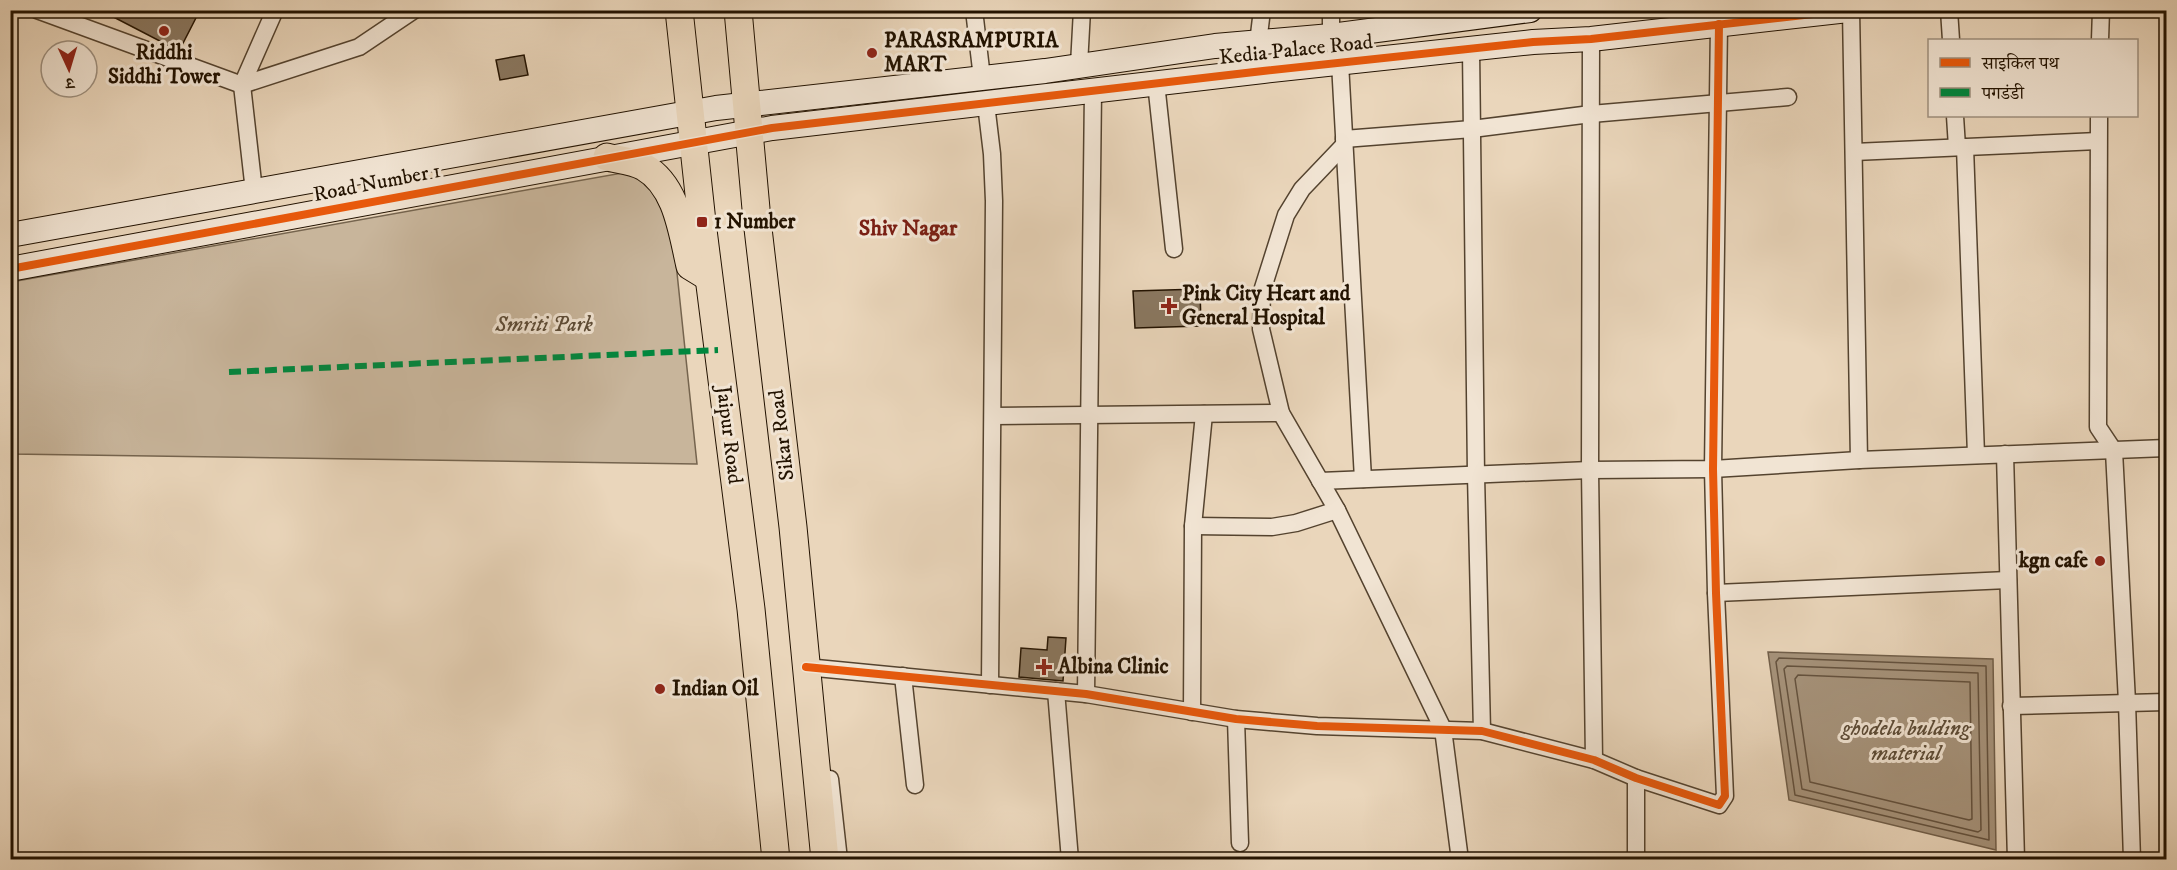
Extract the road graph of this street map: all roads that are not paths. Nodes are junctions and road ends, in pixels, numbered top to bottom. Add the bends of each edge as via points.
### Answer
1 (37, 10) edge
2 (275, 10) edge
3 (414, 10) edge
4 (679, 10) edge
5 (738, 10) edge
6 (974, 10) edge
7 (1082, 10) edge
8 (1262, 10) edge
9 (1330, 10) edge
10 (1530, 10) edge
11 (1850, 10) edge
12 (1949, 10) edge
13 (2101, 10) edge
14 (1492, 13) edge
15 (1719, 24) junction
16 (1331, 36) junction
17 (1591, 39) junction
18 (1951, 39) edge
19 (2100, 39) edge
20 (1258, 43) junction
21 (1471, 49) junction
22 (1340, 63) junction
23 (1079, 65) junction
24 (982, 78) junction
25 (1156, 83) junction
26 (242, 85) junction
27 (1093, 90) junction
28 (1788, 97) dead end
29 (1718, 102) junction
30 (746, 103) junction
31 (986, 104) junction
32 (691, 112) junction
33 (1591, 114) junction
34 (1955, 117) edge
35 (2098, 117) edge
36 (1472, 129) junction
37 (755, 132) junction
38 (2098, 141) junction
39 (693, 142) junction
40 (1344, 142) junction
41 (1961, 147) junction
42 (1854, 152) junction
43 (608, 157) junction
44 (254, 191) junction
45 (10, 235) edge
46 (1174, 249) dead end
47 (10, 269) edge
48 (709, 278) junction
49 (1281, 413) junction
50 (1204, 414) junction
51 (1088, 415) junction
52 (993, 416) junction
53 (2166, 448) edge
54 (2114, 451) junction
55 (2005, 454) junction
56 (1976, 455) junction
57 (1859, 460) junction
58 (1713, 469) junction
59 (1590, 470) junction
60 (1476, 475) junction
61 (1363, 479) junction
62 (1320, 481) junction
63 (1337, 510) junction
64 (1193, 526) junction
65 (2008, 580) junction
66 (1716, 593) junction
67 (812, 667) junction
68 (903, 676) junction
69 (990, 685) junction
70 (1056, 691) junction
71 (1086, 694) junction
72 (2127, 702) junction
73 (2166, 702) edge
74 (2011, 706) junction
75 (1192, 712) junction
76 (1236, 719) junction
77 (1443, 729) junction
78 (1482, 730) junction
79 (1594, 760) junction
80 (1636, 778) junction
81 (915, 785) dead end
82 (1240, 843) dead end
83 (776, 860) edge
84 (825, 860) edge
85 (839, 860) edge
86 (1070, 860) edge
87 (1460, 860) edge
88 (1636, 860) edge
89 (2016, 860) edge
90 (2132, 860) edge

1 - 26 street
2 - 26 street
3 - 26 street via 359,47
4 - 32 main road, Jaipur Road
5 - 30 main road, Sikar Road
6 - 24 street
7 - 23 street
8 - 20 street
9 - 16 street
10 - 14 street, Kedia Palace Road
11 - 15 street, Kedia Palace Road
11 - 42 street
12 - 18 street
13 - 19 street
14 - 16 street, Kedia Palace Road
15 - 17 street, Kedia Palace Road
15 - 29 street
16 - 20 street, Kedia Palace Road
16 - 22 street
17 - 21 street, Kedia Palace Road
17 - 33 street
20 - 23 street, Kedia Palace Road
21 - 22 street, Kedia Palace Road
21 - 36 street
22 - 25 street, Kedia Palace Road
22 - 40 street
23 - 24 street, Kedia Palace Road
24 - 30 street, Kedia Palace Road
25 - 27 street, Kedia Palace Road
25 - 46 street
26 - 44 street
27 - 31 street, Kedia Palace Road
27 - 51 street
28 - 29 street
29 - 33 street
29 - 58 street
30 - 32 street, Road Number 1
30 - 37 main road, Sikar Road
31 - 37 street, Kedia Palace Road
31 - 52 street via 994,201
32 - 39 main road, Jaipur Road
32 - 44 street, Road Number 1
33 - 36 street
33 - 59 street
34 - 41 street
35 - 38 street
36 - 40 street
36 - 60 street
37 - 39 street, Road Number 1
37 - 67 main road, Sikar Road via 757,220
38 - 41 street
38 - 54 street via 2098,427
39 - 43 street, Road Number 1
39 - 48 main road, Jaipur Road
40 - 49 street via 1302,189 1286,215 1262,291 1261,329
40 - 61 street
41 - 42 street
41 - 56 street
42 - 57 street
43 - 47 street, Road Number 1
43 - 48 main road via 643,166 660,180 671,198 690,266
44 - 45 street, Road Number 1
48 - 83 main road, Jaipur Road via 751,609
49 - 50 street
49 - 62 street
50 - 51 street
50 - 64 street
51 - 52 street
51 - 71 street
52 - 69 street
53 - 54 street
54 - 55 street
54 - 72 street
55 - 56 street
55 - 65 street
56 - 57 street
57 - 58 street
58 - 59 street
58 - 66 street
59 - 60 street
59 - 79 street
60 - 61 street
60 - 78 street
61 - 62 street
62 - 63 street
63 - 64 street via 1272,527
63 - 77 street
64 - 75 street
65 - 66 street
65 - 74 street
66 - 80 street via 1725,796 1719,805
67 - 68 street
67 - 84 main road, Sikar Road
67 - 85 street
68 - 69 street
68 - 81 street
69 - 70 street
70 - 71 street
70 - 86 street
71 - 75 street
72 - 73 street
72 - 74 street
72 - 90 street
74 - 89 street
75 - 76 street
76 - 77 street via 1317,726
76 - 82 street
77 - 78 street
77 - 87 street
78 - 79 street
79 - 80 street
80 - 88 street

